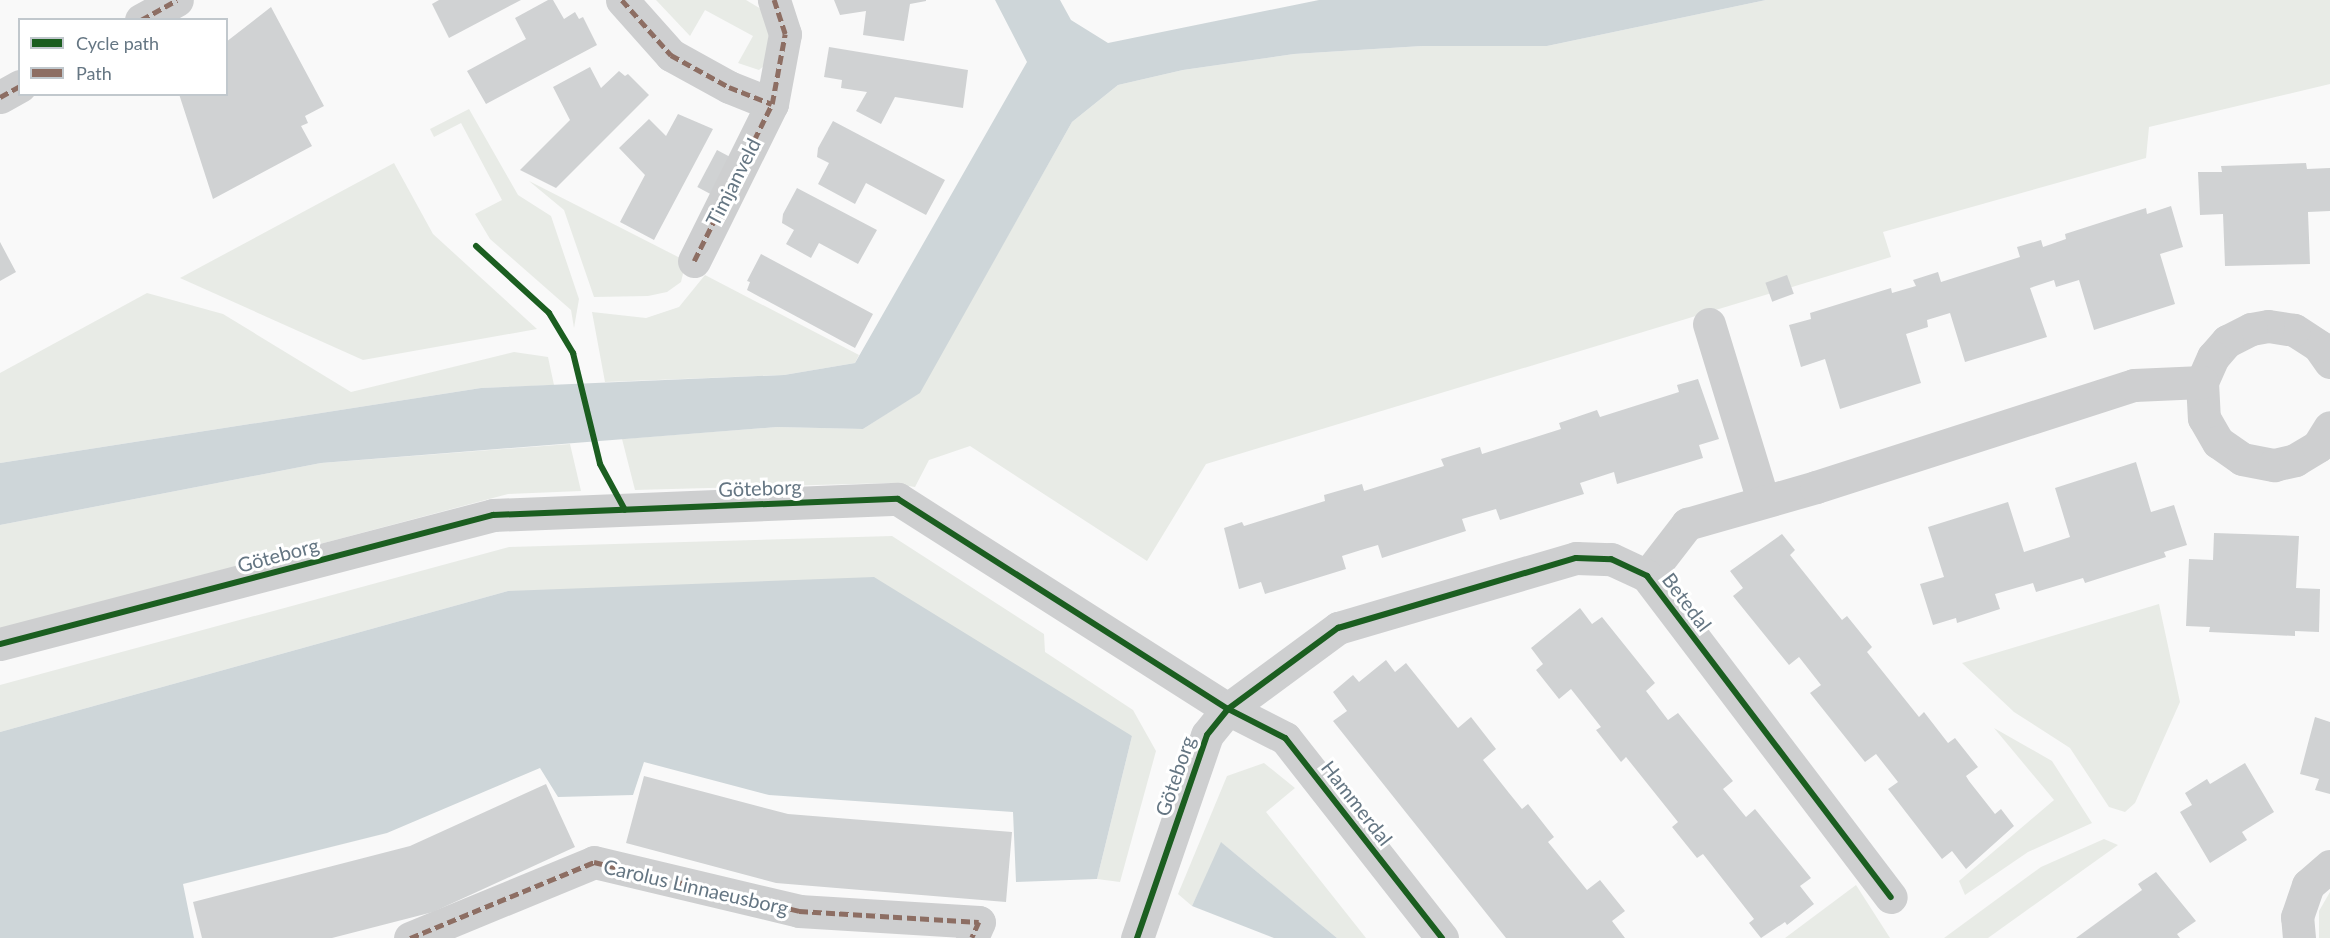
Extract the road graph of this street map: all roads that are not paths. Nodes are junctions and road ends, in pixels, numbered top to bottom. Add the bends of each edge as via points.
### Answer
1 (177, 0) edge
2 (622, 0) edge
3 (774, 0) edge
4 (145, 18) edge
5 (772, 104) junction
6 (694, 261) dead end
7 (1709, 324) dead end
8 (2330, 362) edge
9 (2202, 382) junction
10 (2330, 428) edge
11 (1763, 501) junction
12 (1647, 576) junction
13 (0, 644) edge
14 (1228, 709) junction
15 (2330, 866) edge
16 (1891, 897) dead end
17 (410, 938) edge
18 (972, 938) edge
19 (1137, 938) edge
20 (1442, 938) edge
21 (2299, 938) edge

1 - 4 street
2 - 5 street via 671,55 729,87
3 - 5 street, Timjanveld via 785,34
5 - 6 street, Timjanveld
7 - 11 street
8 - 9 street via 2319,346 2294,330 2251,329 2227,341 2213,357
9 - 10 street via 2205,418 2218,442 2242,459 2274,465 2295,460 2318,446
9 - 11 street, Betedal via 2134,385
11 - 12 street, Betedal via 1687,524
12 - 14 street, Betedal via 1611,559 1576,558 1338,628
12 - 16 street, Betedal
13 - 14 street, Göteborg via 493,515 898,499
14 - 19 street, Göteborg via 1207,735
14 - 20 street, Hammerdal via 1285,738
15 - 21 street via 2308,885 2297,917
17 - 18 street, Carolus Linnaeusborg via 594,862 800,912 979,922

